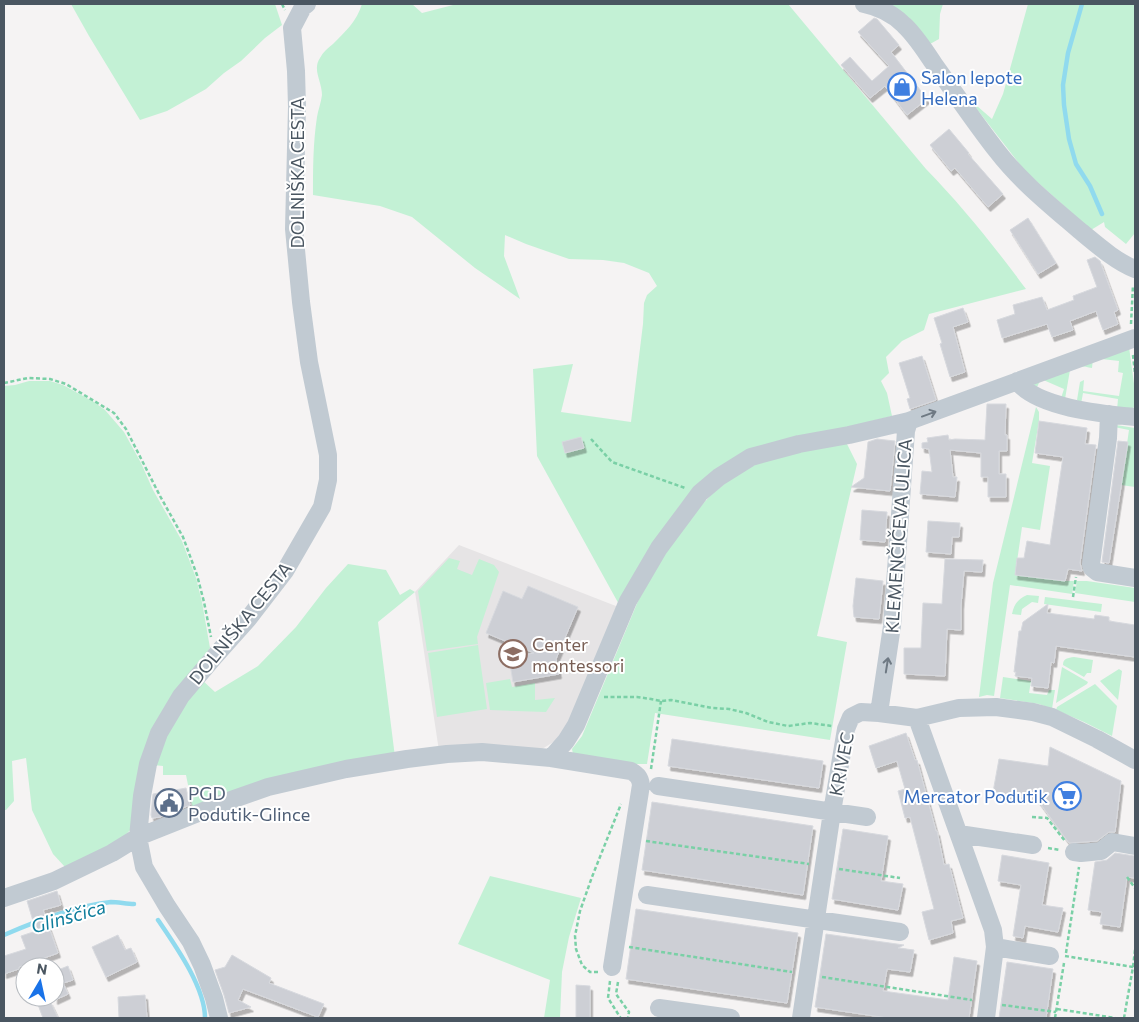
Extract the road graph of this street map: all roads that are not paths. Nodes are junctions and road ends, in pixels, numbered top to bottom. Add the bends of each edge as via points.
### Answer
1 (306, 4) edge
2 (864, 4) edge
3 (1134, 276) edge
4 (1133, 337) edge
5 (1017, 381) junction
6 (1109, 414) junction
7 (1135, 417) edge
8 (909, 420) junction
9 (1135, 578) edge
10 (879, 713) junction
11 (918, 718) junction
12 (551, 758) junction
13 (1135, 760) edge
14 (658, 786) dead end
15 (832, 812) junction
16 (867, 818) dead end
17 (960, 834) junction
18 (138, 837) junction
19 (1033, 845) road end
20 (1135, 846) edge
21 (1078, 852) road end
22 (112, 853) junction
23 (144, 867) junction
24 (647, 895) dead end
25 (4, 898) edge
26 (815, 920) junction
27 (900, 932) dead end
28 (995, 947) junction
29 (1057, 956) road end
30 (612, 967) road end
31 (659, 1008) dead end
32 (987, 1010) edge
33 (219, 1018) edge
34 (730, 1018) edge
35 (801, 1018) edge

1 - 18 street, DOLNIŠKA CESTA via 292,28 297,107 294,229 309,362 328,455 328,480 322,507 285,571 181,696 159,734 148,764
2 - 3 street via 877,7 904,25 997,152 1040,196
4 - 5 street, KLEMENČIČEVA ULICA
5 - 6 street via 1025,390 1049,401
8 -> 5 street, KLEMENČIČEVA ULICA
6 - 7 street
6 - 9 street via 1091,564 1097,572
10 -> 8 street, KLEMENČIČEVA ULICA via 892,626
8 - 12 street via 751,458 700,493 658,548 628,601 576,725
10 - 11 street, KRIVEC
10 - 15 street, KRIVEC via 861,712 851,717 846,729
11 - 13 street, KRIVEC via 959,708 996,707 1032,712 1052,717
11 - 17 street
12 - 18 street via 482,752 406,758 346,768 259,790
12 - 30 street via 631,771 640,779
14 - 15 street
15 - 16 street
15 - 26 street, KRIVEC
17 - 19 street
17 - 28 street via 993,930
18 - 22 street
18 - 23 street, DOLNIŠKA CESTA
20 - 21 street via 1112,842 1101,851
22 - 23 street
22 - 25 street via 54,881
23 - 33 street, DOLNIŠKA CESTA via 191,942
24 - 26 street
26 - 27 street
26 - 35 street, KRIVEC
28 - 29 street
28 - 32 street
31 - 34 street

